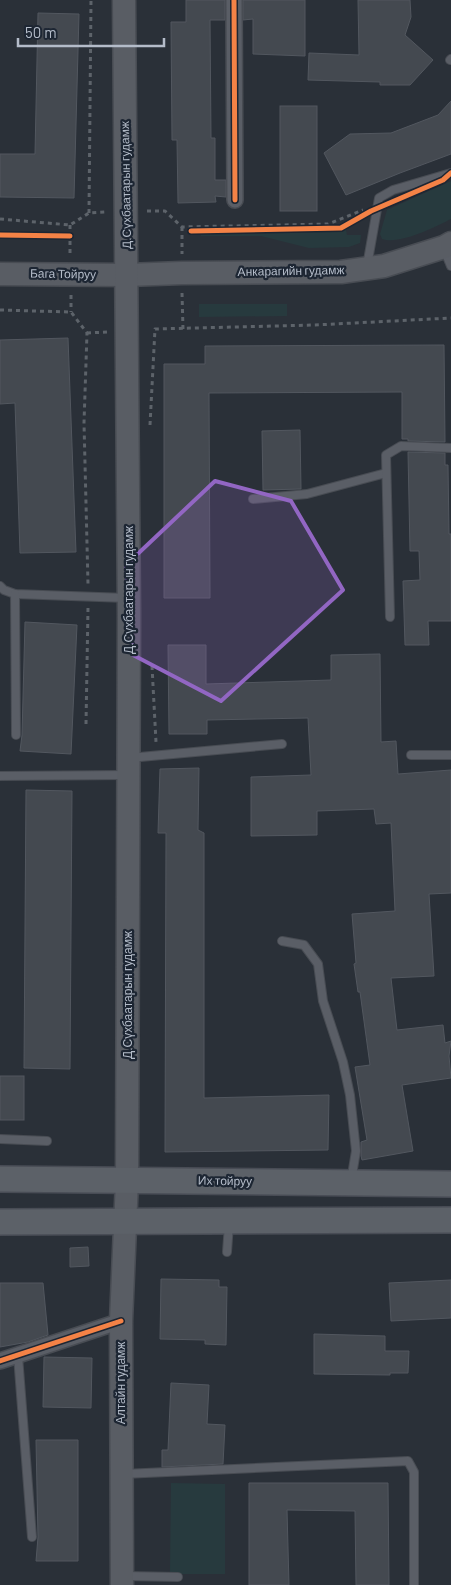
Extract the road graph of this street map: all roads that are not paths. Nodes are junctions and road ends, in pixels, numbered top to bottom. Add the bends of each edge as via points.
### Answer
1 (124, 0) edge
2 (234, 0) edge
3 (451, 173) edge
4 (235, 200) dead end
5 (449, 252) edge
6 (366, 268) junction
7 (0, 274) edge
8 (127, 276) junction
9 (451, 448) edge
10 (386, 473) junction
11 (253, 499) dead end
12 (0, 586) edge
13 (15, 594) junction
14 (130, 598) junction
15 (390, 617) dead end
16 (16, 735) dead end
17 (282, 744) dead end
18 (411, 755) dead end
19 (451, 755) edge
20 (129, 766) junction
21 (0, 776) edge
22 (282, 941) dead end
23 (0, 1139) edge
24 (47, 1141) dead end
25 (0, 1179) edge
26 (127, 1180) junction
27 (351, 1183) junction
28 (451, 1184) edge
29 (451, 1220) edge
30 (0, 1222) edge
31 (229, 1222) junction
32 (124, 1223) junction
33 (227, 1252) dead end
34 (121, 1321) junction
35 (18, 1356) junction
36 (0, 1362) edge
37 (121, 1474) junction
38 (32, 1536) dead end
39 (178, 1577) dead end
40 (122, 1580) edge
41 (414, 1585) edge

1 - 8 main road, Д.Сүхбаатарын гудамж
2 - 4 street
3 - 6 lane via 393,190 379,198
5 - 6 main road, Анкарагийн гудамж
6 - 8 main road, Анкарагийн гудамж via 342,272
7 - 8 main road, Бага Тойруу
8 - 14 main road, Д.Сүхбаатарын гудамж
9 - 10 lane via 401,446 386,455
10 - 11 lane via 307,494
10 - 15 lane
12 - 13 lane
13 - 14 lane
13 - 16 lane
14 - 20 main road, Д.Сүхбаатарын гудамж
17 - 20 lane
18 - 19 lane
20 - 21 lane
20 - 26 main road, Д.Сүхбаатарын гудамж
22 - 27 lane via 304,945 318,964 323,1001 350,1095 356,1151
23 - 24 lane
25 - 26 main road, Их тойруу
26 - 27 main road, Их тойруу
26 - 32 main road, Алтайн гудамж
27 - 28 main road, Их тойруу
29 - 31 main road
30 - 32 main road
31 - 32 main road
31 - 33 lane
32 - 34 main road, Алтайн гудамж
34 - 35 street
34 - 37 main road, Алтайн гудамж
35 - 36 street
35 - 38 lane
37 - 40 main road, Алтайн гудамж
37 - 41 lane via 408,1461 414,1472
39 - 40 lane

